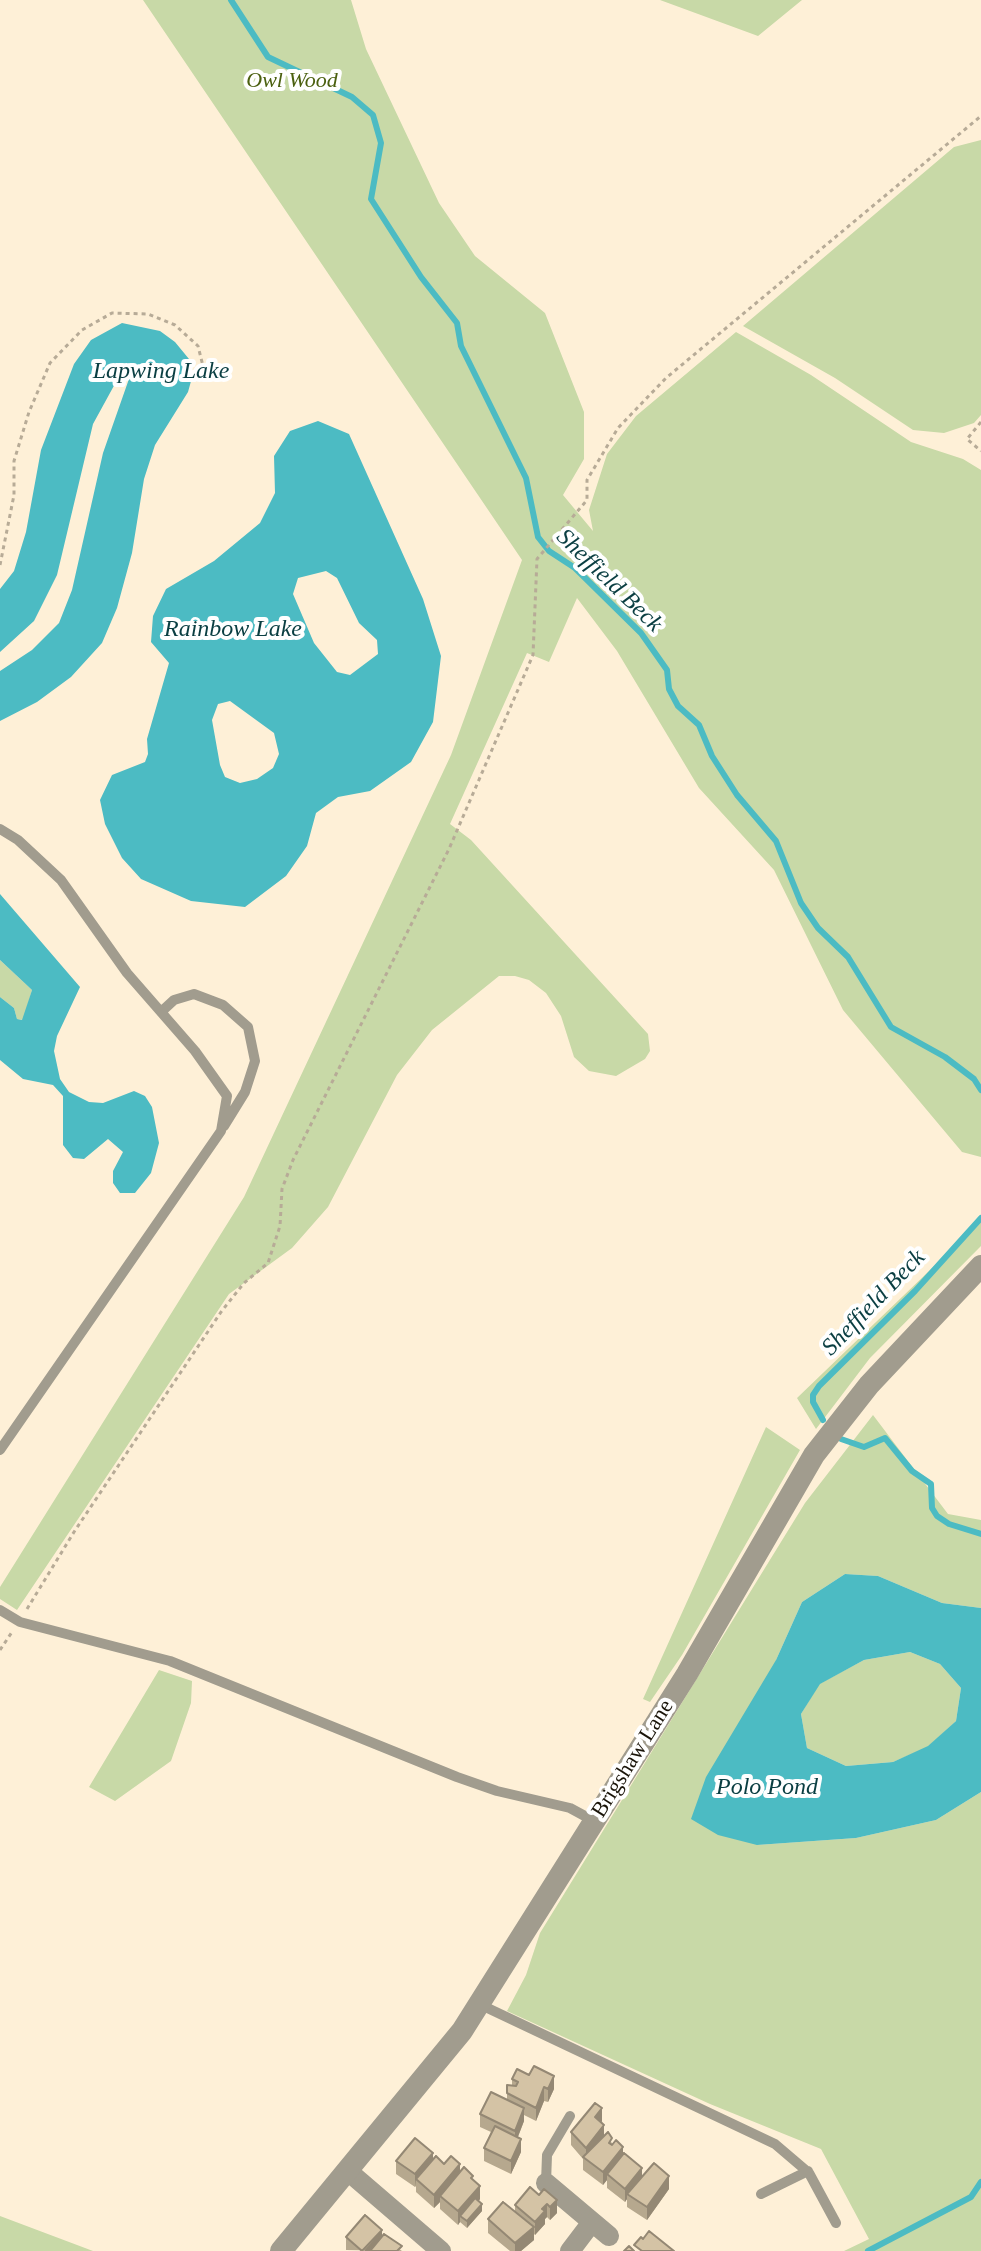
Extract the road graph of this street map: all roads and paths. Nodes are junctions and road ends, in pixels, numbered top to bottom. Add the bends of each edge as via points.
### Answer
1 (981, 116) edge
2 (206, 378) dead end
3 (981, 422) edge
4 (981, 451) edge
5 (0, 565) edge
6 (0, 829) edge
7 (161, 1012) junction
8 (221, 1131) junction
9 (981, 1266) edge
10 (0, 1450) edge
11 (0, 1610) edge
12 (20, 1622) junction
13 (0, 1650) edge
14 (594, 1821) junction
15 (479, 2004) junction
16 (570, 2116) dead end
17 (808, 2171) junction
18 (349, 2172) junction
19 (546, 2183) joint
20 (761, 2194) dead end
21 (592, 2222) junction
22 (836, 2223) dead end
23 (609, 2236) dead end
24 (281, 2251) edge
25 (441, 2251) edge
26 (570, 2251) edge

1 - 12 path via 666,378 618,428 587,480 587,500 541,550 535,567 533,655 449,849 293,1160 268,1263 244,1283 213,1324
2 - 5 path via 198,346 175,325 148,314 112,313 82,330 50,363 29,412 14,461 14,495
3 - 4 path via 967,439
6 - 7 lane via 61,880
7 - 8 lane via 227,1096
7 - 8 lane via 174,1000 194,994 223,1005 248,1027 255,1061 245,1092
8 - 10 lane
9 - 14 street, Brigshaw Lane via 869,1385 814,1455
11 - 12 lane
12 - 13 path
12 - 14 lane via 170,1661 457,1777 570,1808
14 - 15 street, Brigshaw Lane
15 - 17 lane via 775,2144
15 - 18 street, Brigshaw Lane
16 - 19 lane via 547,2155
17 - 20 lane
17 - 22 lane
18 - 24 street, Brigshaw Lane
18 - 25 street
19 - 21 street
21 - 23 street
21 - 26 street

